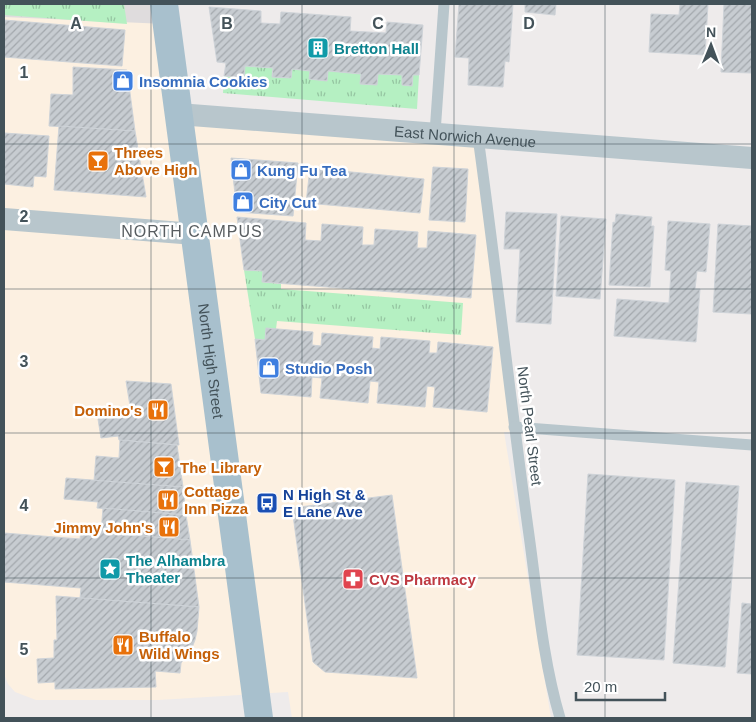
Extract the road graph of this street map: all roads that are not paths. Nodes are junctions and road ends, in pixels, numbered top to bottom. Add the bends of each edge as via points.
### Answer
1 (164, 4) edge
2 (444, 4) edge
3 (178, 114) junction
4 (435, 133) junction
5 (478, 137) junction
6 (752, 158) edge
7 (4, 220) edge
8 (195, 234) junction
9 (514, 427) junction
10 (752, 445) edge
11 (259, 718) edge
12 (560, 718) edge

1 - 3 main road, North High Street
2 - 4 lane
3 - 4 street, East Norwich Avenue
3 - 8 main road, North High Street
4 - 5 street, East Norwich Avenue
5 - 6 street, East Norwich Avenue
5 - 9 lane, North Pearl Street
7 - 8 street
8 - 11 main road, North High Street
9 - 10 lane
9 - 12 lane, North Pearl Street via 544,644 552,693

